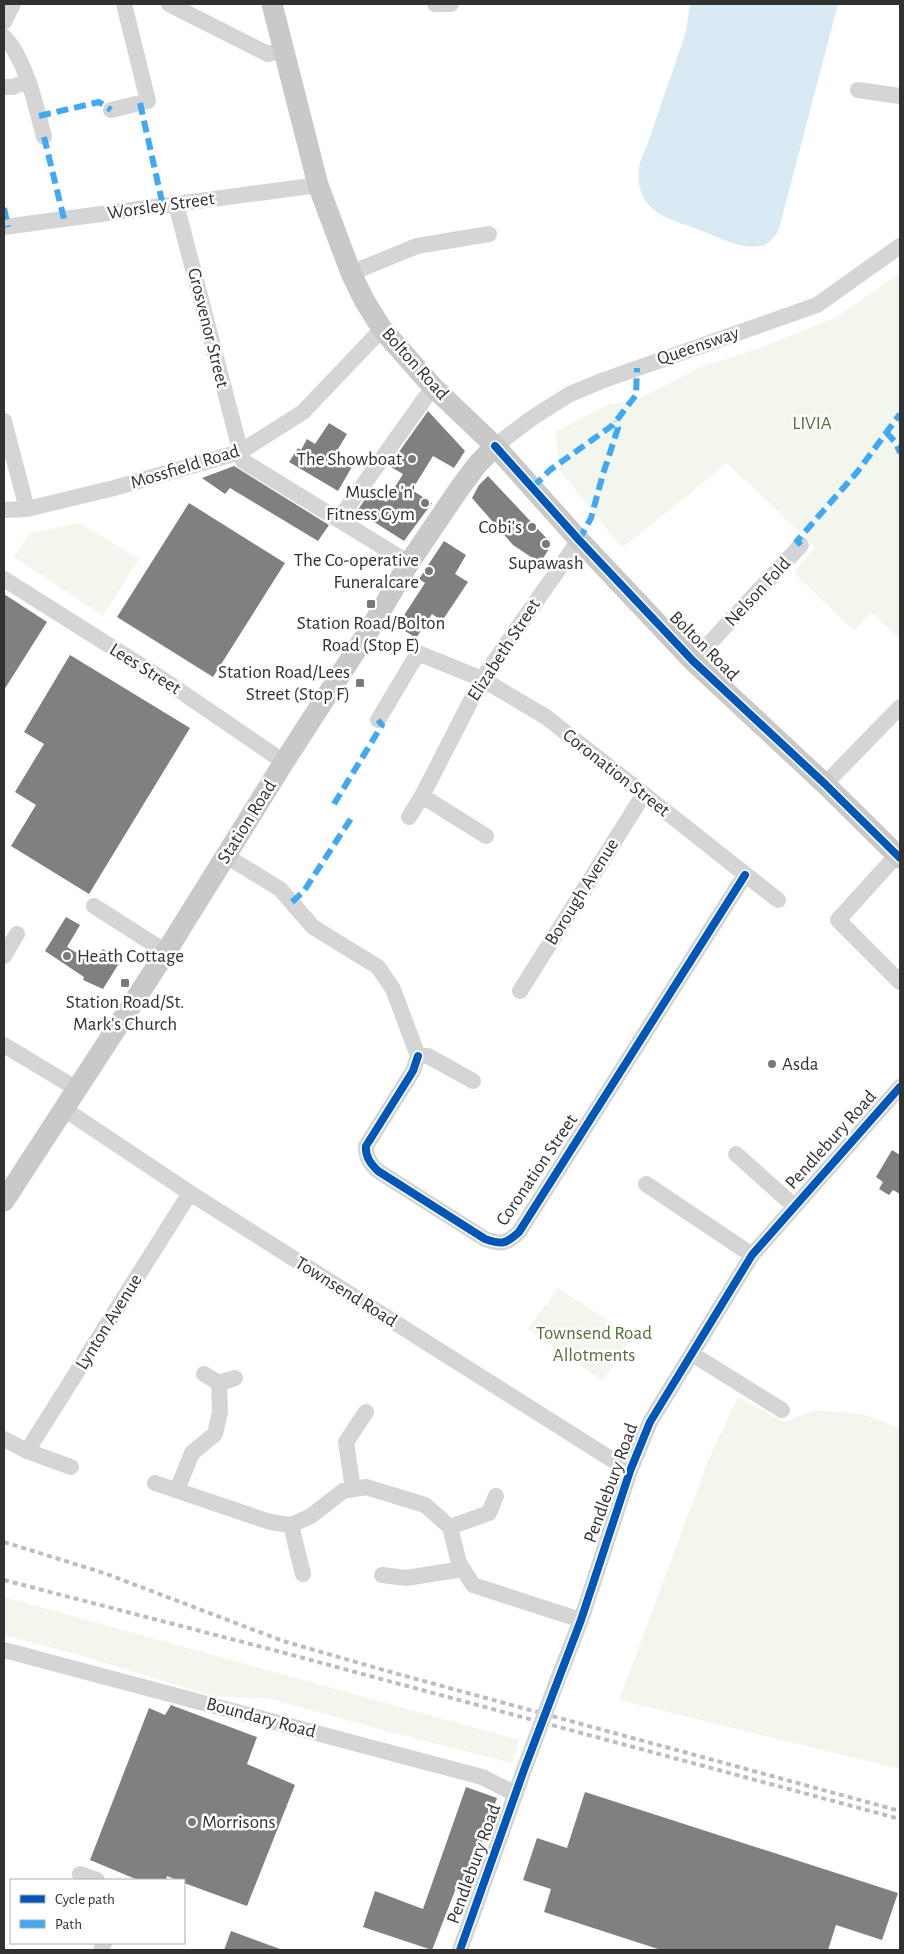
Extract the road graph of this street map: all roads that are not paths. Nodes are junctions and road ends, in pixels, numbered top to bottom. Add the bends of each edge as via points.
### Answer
1 (13, 4) edge
2 (124, 4) edge
3 (169, 4) edge
4 (272, 4) edge
5 (435, 4) edge
6 (452, 4) edge
7 (4, 22) edge
8 (4, 37) edge
9 (284, 50) junction
10 (27, 81) junction
11 (4, 87) edge
12 (858, 90) dead end
13 (900, 96) edge
14 (111, 110) dead end
15 (44, 137) dead end
16 (318, 185) junction
17 (176, 204) junction
18 (4, 227) edge
19 (489, 234) dead end
20 (900, 246) edge
21 (351, 274) junction
22 (382, 330) junction
23 (433, 387) junction
24 (4, 421) edge
25 (6, 442) edge
26 (495, 446) junction
27 (240, 452) junction
28 (27, 509) junction
29 (4, 510) edge
30 (339, 519) junction
31 (579, 540) junction
32 (801, 545) dead end
33 (409, 563) junction
34 (4, 579) edge
35 (693, 661) junction
36 (482, 679) junction
37 (900, 706) edge
38 (378, 720) dead end
39 (284, 762) junction
40 (825, 784) junction
41 (644, 794) junction
42 (422, 796) junction
43 (409, 817) dead end
44 (486, 836) dead end
45 (226, 856) junction
46 (899, 857) edge
47 (745, 875) junction
48 (778, 900) dead end
49 (94, 906) dead end
50 (18, 934) dead end
51 (166, 952) junction
52 (4, 956) edge
53 (900, 982) edge
54 (520, 991) dead end
55 (4, 1045) edge
56 (418, 1056) junction
57 (473, 1082) dead end
58 (900, 1087) edge
59 (76, 1088) junction
60 (64, 1109) junction
61 (736, 1154) dead end
62 (646, 1184) dead end
63 (190, 1193) junction
64 (4, 1201) edge
65 (794, 1206) junction
66 (752, 1255) junction
67 (692, 1354) junction
68 (204, 1374) dead end
69 (235, 1378) dead end
70 (219, 1383) junction
71 (782, 1410) dead end
72 (366, 1412) dead end
73 (4, 1439) edge
74 (27, 1450) junction
75 (70, 1467) dead end
76 (630, 1471) junction
77 (155, 1483) dead end
78 (353, 1489) junction
79 (177, 1490) junction
80 (496, 1496) dead end
81 (291, 1525) junction
82 (450, 1527) junction
83 (463, 1569) junction
84 (303, 1574) dead end
85 (382, 1575) dead end
86 (580, 1620) junction
87 (4, 1650) edge
88 (516, 1794) junction
89 (80, 1874) dead end
90 (94, 1879) edge
91 (460, 1950) edge

1 - 7 street
2 - 14 street via 148,101
3 - 9 street via 268,54
4 - 9 main road, Bolton Road
5 - 6 street
8 - 10 street via 19,60
9 - 16 main road, Bolton Road
10 - 11 street
10 - 15 street
12 - 13 street
16 - 17 street, Worsley Street
16 - 21 main road, Bolton Road
17 - 18 street, Worsley Street
17 - 27 street, Grosvenor Street
19 - 21 street via 417,246
20 - 26 street, Queensway via 817,305 570,394
21 - 22 main road, Bolton Road
22 - 23 main road, Bolton Road
22 - 27 street, Mossfield Road via 303,412
23 - 26 main road, Bolton Road
23 - 30 street
24 - 25 street
25 - 28 street
26 - 31 main road, Bolton Road
26 - 33 main road, Station Road via 476,466
27 - 28 street, Mossfield Road via 138,482
27 - 30 street via 243,461
28 - 29 street, Mossfield Road
30 - 33 street
31 - 35 main road, Bolton Road
31 - 36 street, Elizabeth Street
32 - 35 street, Nelson Fold
33 - 39 main road, Station Road
34 - 39 street, Lees Street via 164,680
35 - 40 main road, Bolton Road
36 - 38 street, Coronation Street via 418,653
36 - 41 street, Coronation Street via 546,718
36 - 42 street, Elizabeth Street
37 - 40 street
39 - 45 main road, Station Road
40 - 46 main road, Bolton Road
41 - 47 street, Coronation Street
41 - 54 street, Borough Avenue
42 - 43 street, Elizabeth Street
42 - 44 street
45 - 51 main road, Station Road
45 - 56 street via 280,890 314,927 378,967 393,989
46 - 53 street via 838,920
47 - 48 street, Coronation Street
47 - 56 street, Coronation Street via 519,1232 509,1241 495,1243 485,1239 371,1164 366,1146 413,1071
49 - 51 street
50 - 52 street
51 - 59 main road, Station Road
55 - 59 street
56 - 57 street via 428,1056
58 - 65 street, Pendlebury Road
59 - 60 main road, Station Road
60 - 63 street, Townsend Road
60 - 64 main road, Station Road
61 - 65 street
62 - 66 street
63 - 74 street, Lynton Avenue
63 - 76 street, Townsend Road
65 - 66 street, Pendlebury Road
66 - 67 street, Pendlebury Road
67 - 71 street
67 - 76 street, Pendlebury Road via 650,1422
68 - 70 street
69 - 70 street
70 - 79 street via 220,1412 215,1434 192,1453
72 - 78 street via 346,1442
73 - 74 street
74 - 75 street
76 - 86 street, Pendlebury Road
77 - 79 street
78 - 81 street via 343,1491 311,1516
78 - 82 street via 366,1487 425,1504
79 - 81 street via 270,1522
80 - 82 street via 489,1513
81 - 84 street
82 - 83 street
83 - 85 street via 406,1578
83 - 86 street via 473,1585
86 - 88 street, Pendlebury Road, bridge
87 - 88 street, Boundary Road via 482,1778
88 - 91 street, Pendlebury Road
89 - 90 street

